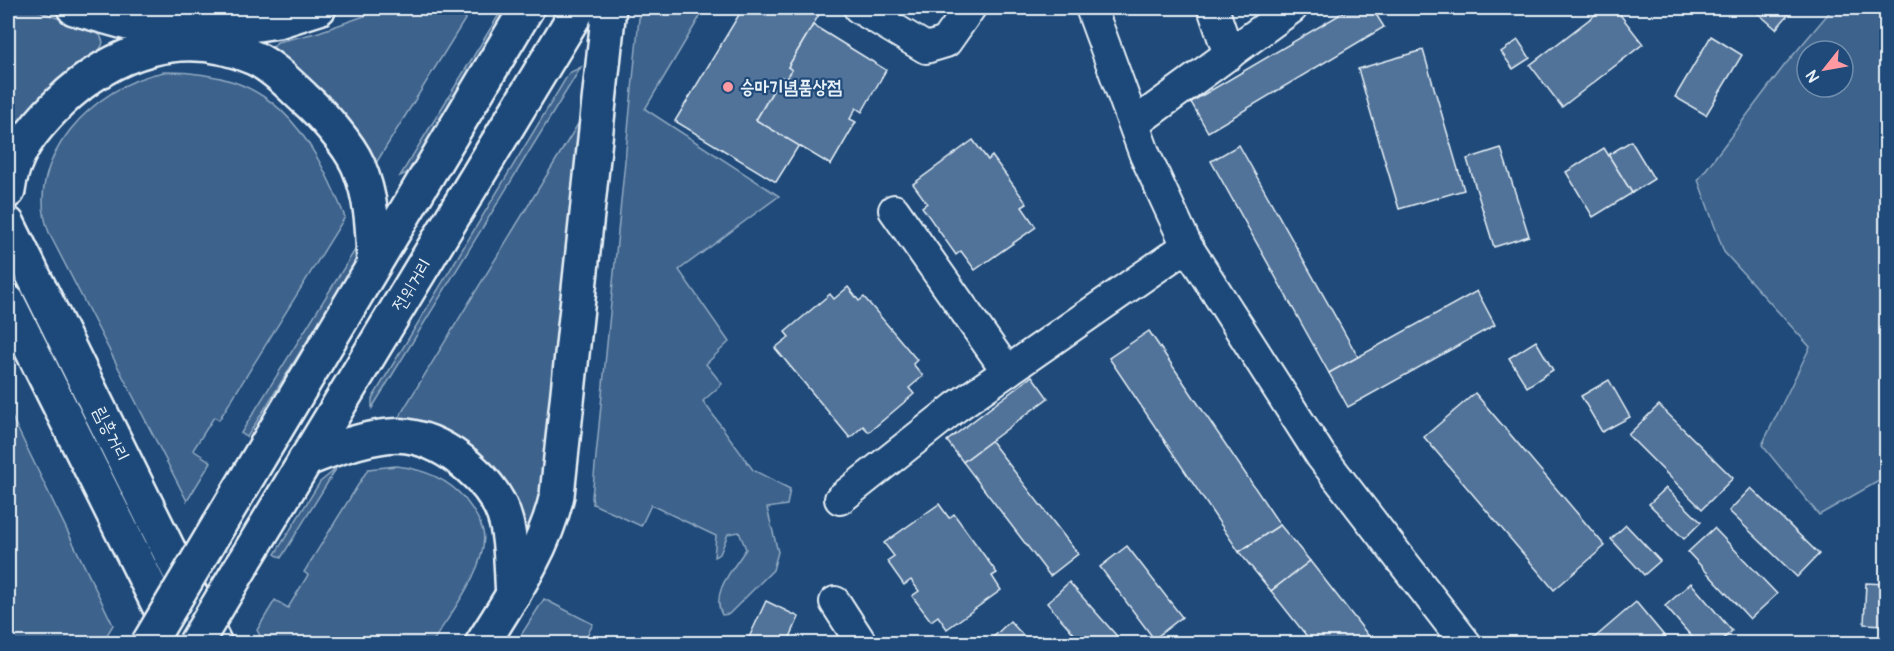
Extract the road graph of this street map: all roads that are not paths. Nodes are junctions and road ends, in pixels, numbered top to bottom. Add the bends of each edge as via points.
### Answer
1 (74, 8) edge
2 (320, 8) edge
3 (527, 8) edge
4 (579, 8) edge
5 (609, 8) edge
6 (859, 8) edge
7 (970, 8) edge
8 (1091, 8) edge
9 (1213, 8) edge
10 (1262, 8) edge
11 (1292, 8) edge
12 (1233, 51) junction
13 (1135, 123) junction
14 (8, 191) edge
15 (894, 210) dead end
16 (8, 225) edge
17 (1187, 246) junction
18 (374, 264) junction
19 (8, 302) edge
20 (1008, 371) junction
21 (305, 460) junction
22 (840, 499) dead end
23 (513, 595) junction
24 (835, 602) dead end
25 (148, 644) edge
26 (178, 644) edge
27 (195, 644) edge
28 (215, 644) edge
29 (482, 644) edge
30 (862, 644) edge
31 (1466, 644) edge

1 - 2 main road via 128,23 230,28 278,21
3 - 18 main road
4 - 21 main road, 전위거리
5 - 23 main road via 557,495 549,522
6 - 7 street via 926,48 946,42
8 - 13 street
9 - 12 street
10 - 12 street
11 - 12 street
12 - 13 street
13 - 17 street via 1145,155
14 - 18 main road via 10,171 22,146 77,85 123,56 181,42 214,44 256,58 285,80 319,112 357,164 372,209
15 - 20 street
16 - 28 main road, 림흥거리
17 - 20 street
17 - 31 street via 1321,456
18 - 25 main road, bridge
19 - 26 main road, 림흥거리
20 - 22 street via 956,406
21 - 23 main road via 367,440 406,436 463,459 489,488 506,521
21 - 27 main road, 전위거리, bridge
23 - 29 main road
24 - 30 street

